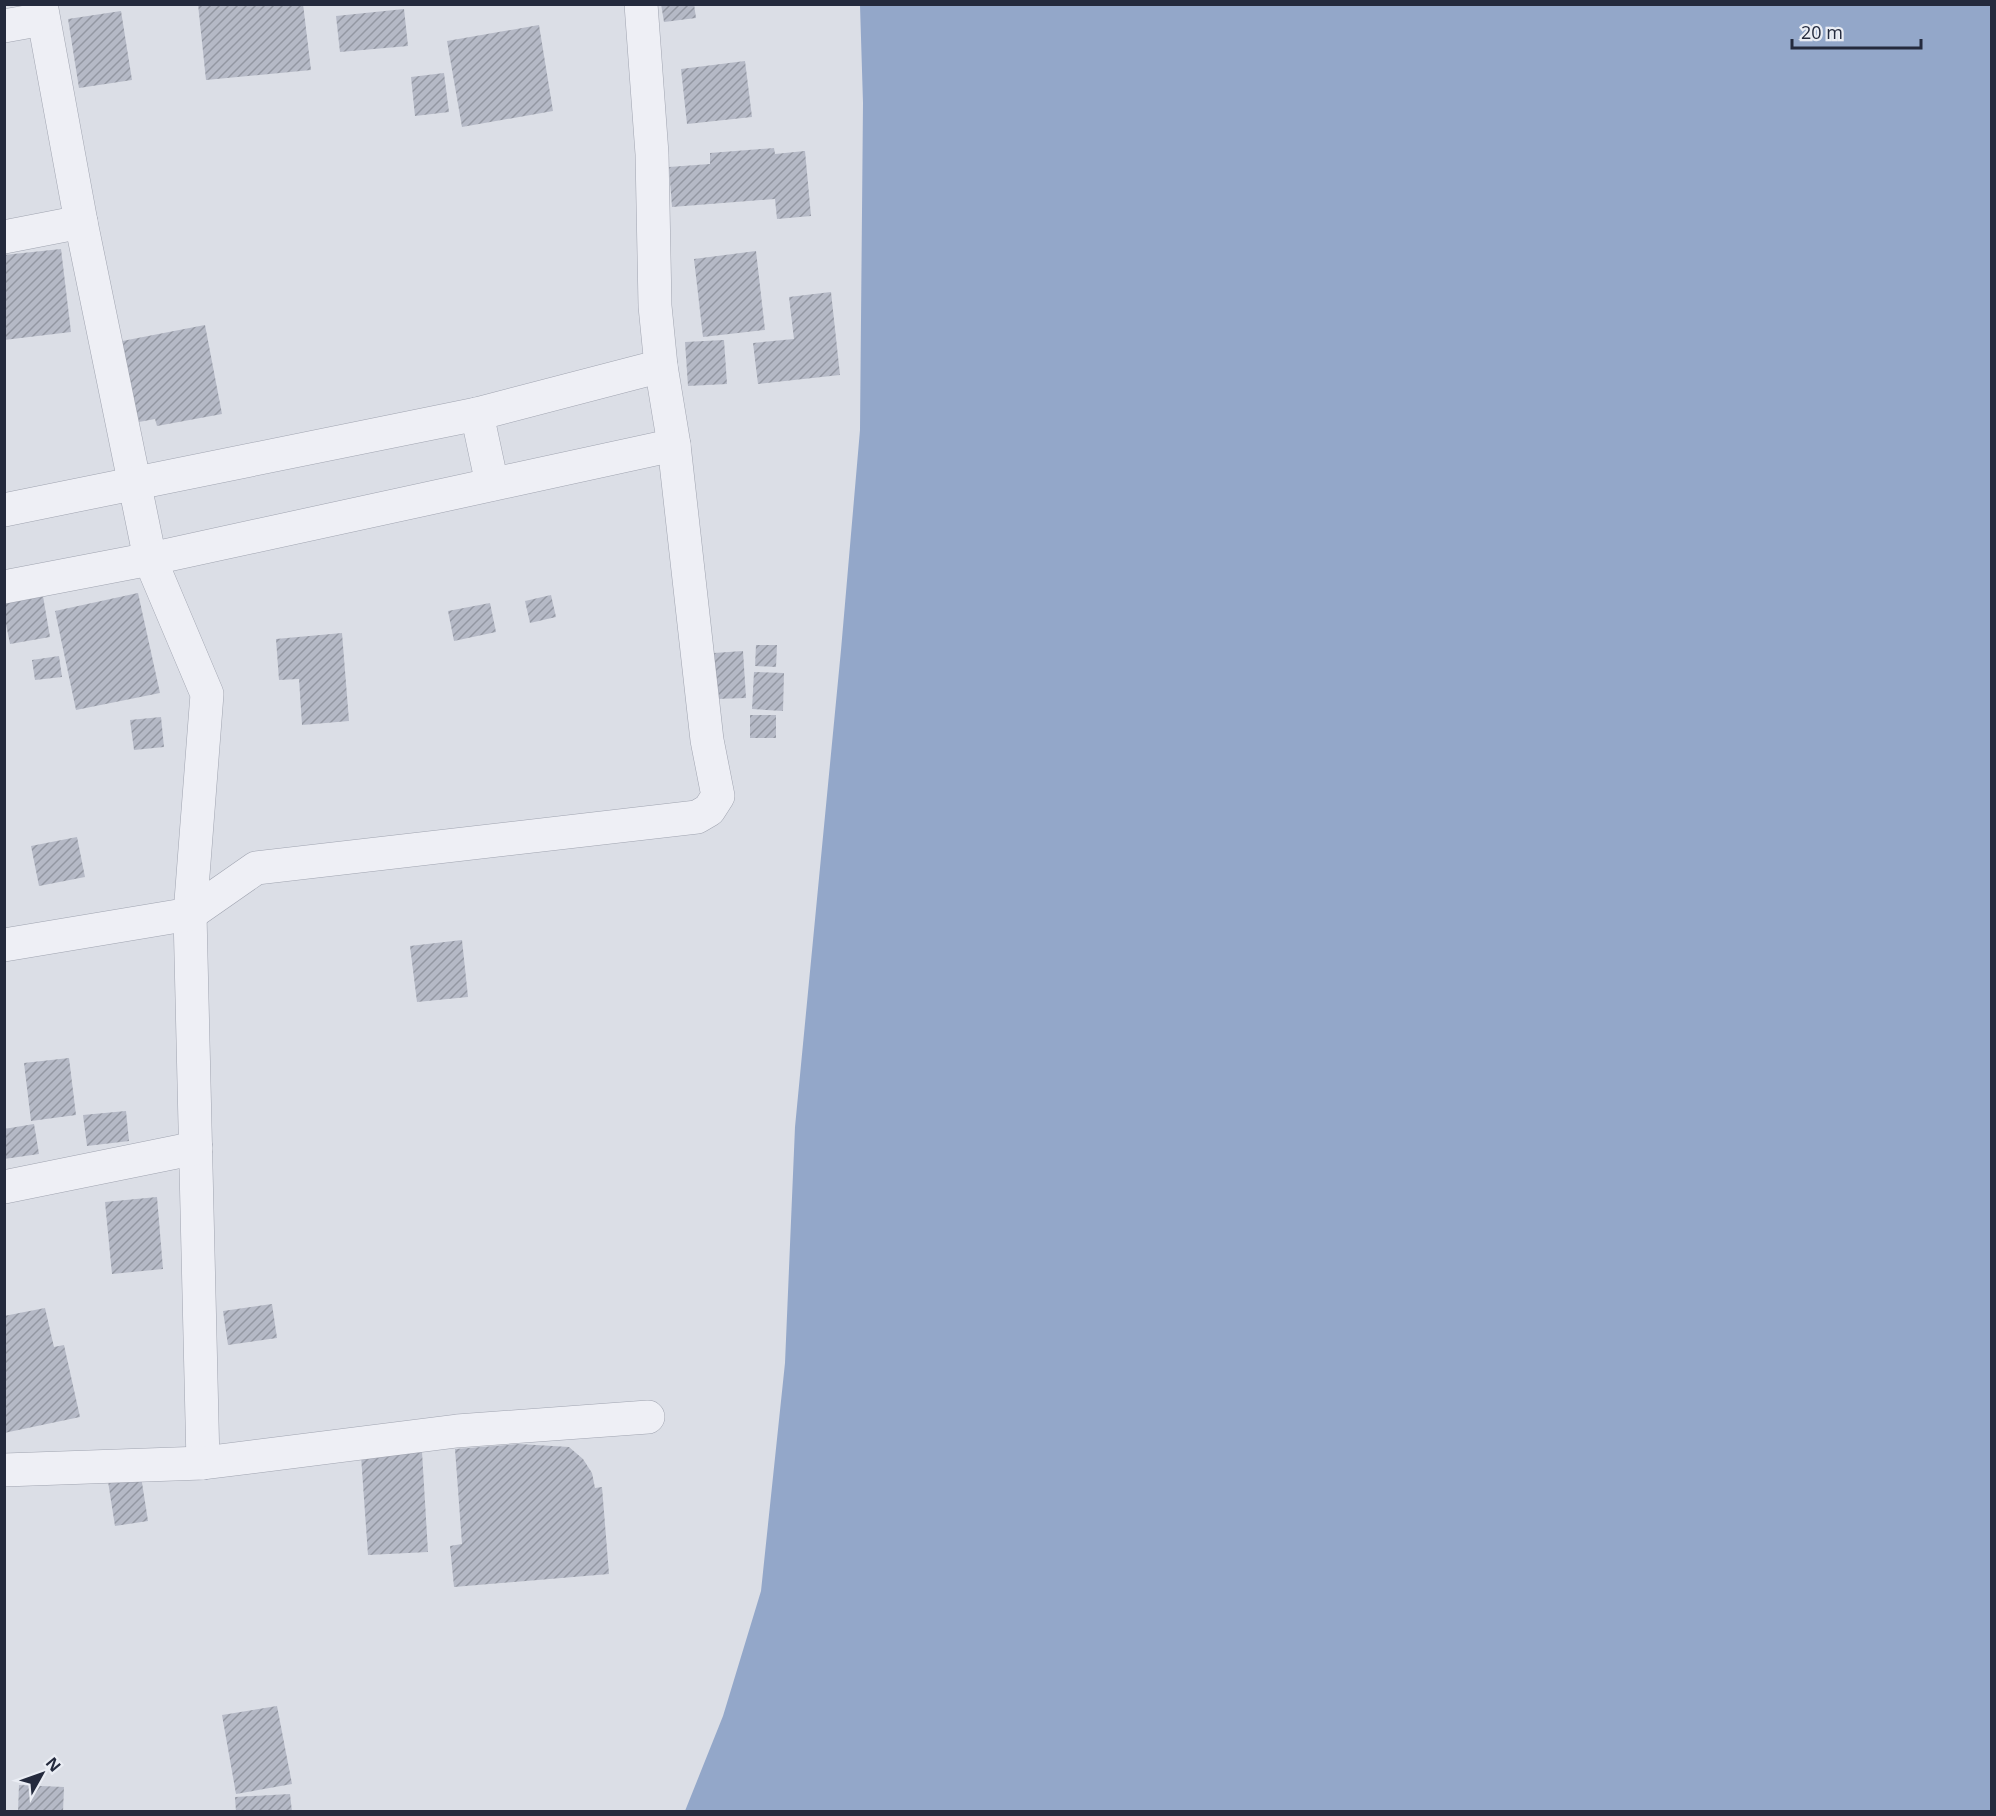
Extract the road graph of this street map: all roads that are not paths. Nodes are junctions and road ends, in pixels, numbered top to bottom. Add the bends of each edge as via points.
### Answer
1 (641, 4) edge
2 (42, 12) edge
3 (4, 26) edge
4 (81, 222) junction
5 (4, 237) edge
6 (661, 366) junction
7 (477, 414) junction
8 (674, 446) junction
9 (134, 483) junction
10 (492, 484) junction
11 (4, 510) edge
12 (150, 559) junction
13 (4, 587) edge
14 (190, 914) junction
15 (4, 945) edge
16 (196, 1148) junction
17 (4, 1187) edge
18 (648, 1417) dead end
19 (203, 1463) junction
20 (4, 1470) edge

1 - 6 street
2 - 3 street
2 - 4 street
4 - 5 street
4 - 9 street
6 - 7 street
6 - 8 street
7 - 9 street
7 - 10 street
8 - 10 street
8 - 14 street via 707,740 718,796 709,810 697,817 256,868
9 - 11 street
9 - 12 street
10 - 12 street
12 - 13 street
12 - 14 street via 207,694
14 - 15 street
14 - 16 street
16 - 17 street
16 - 19 street
18 - 19 street via 457,1431
19 - 20 street

